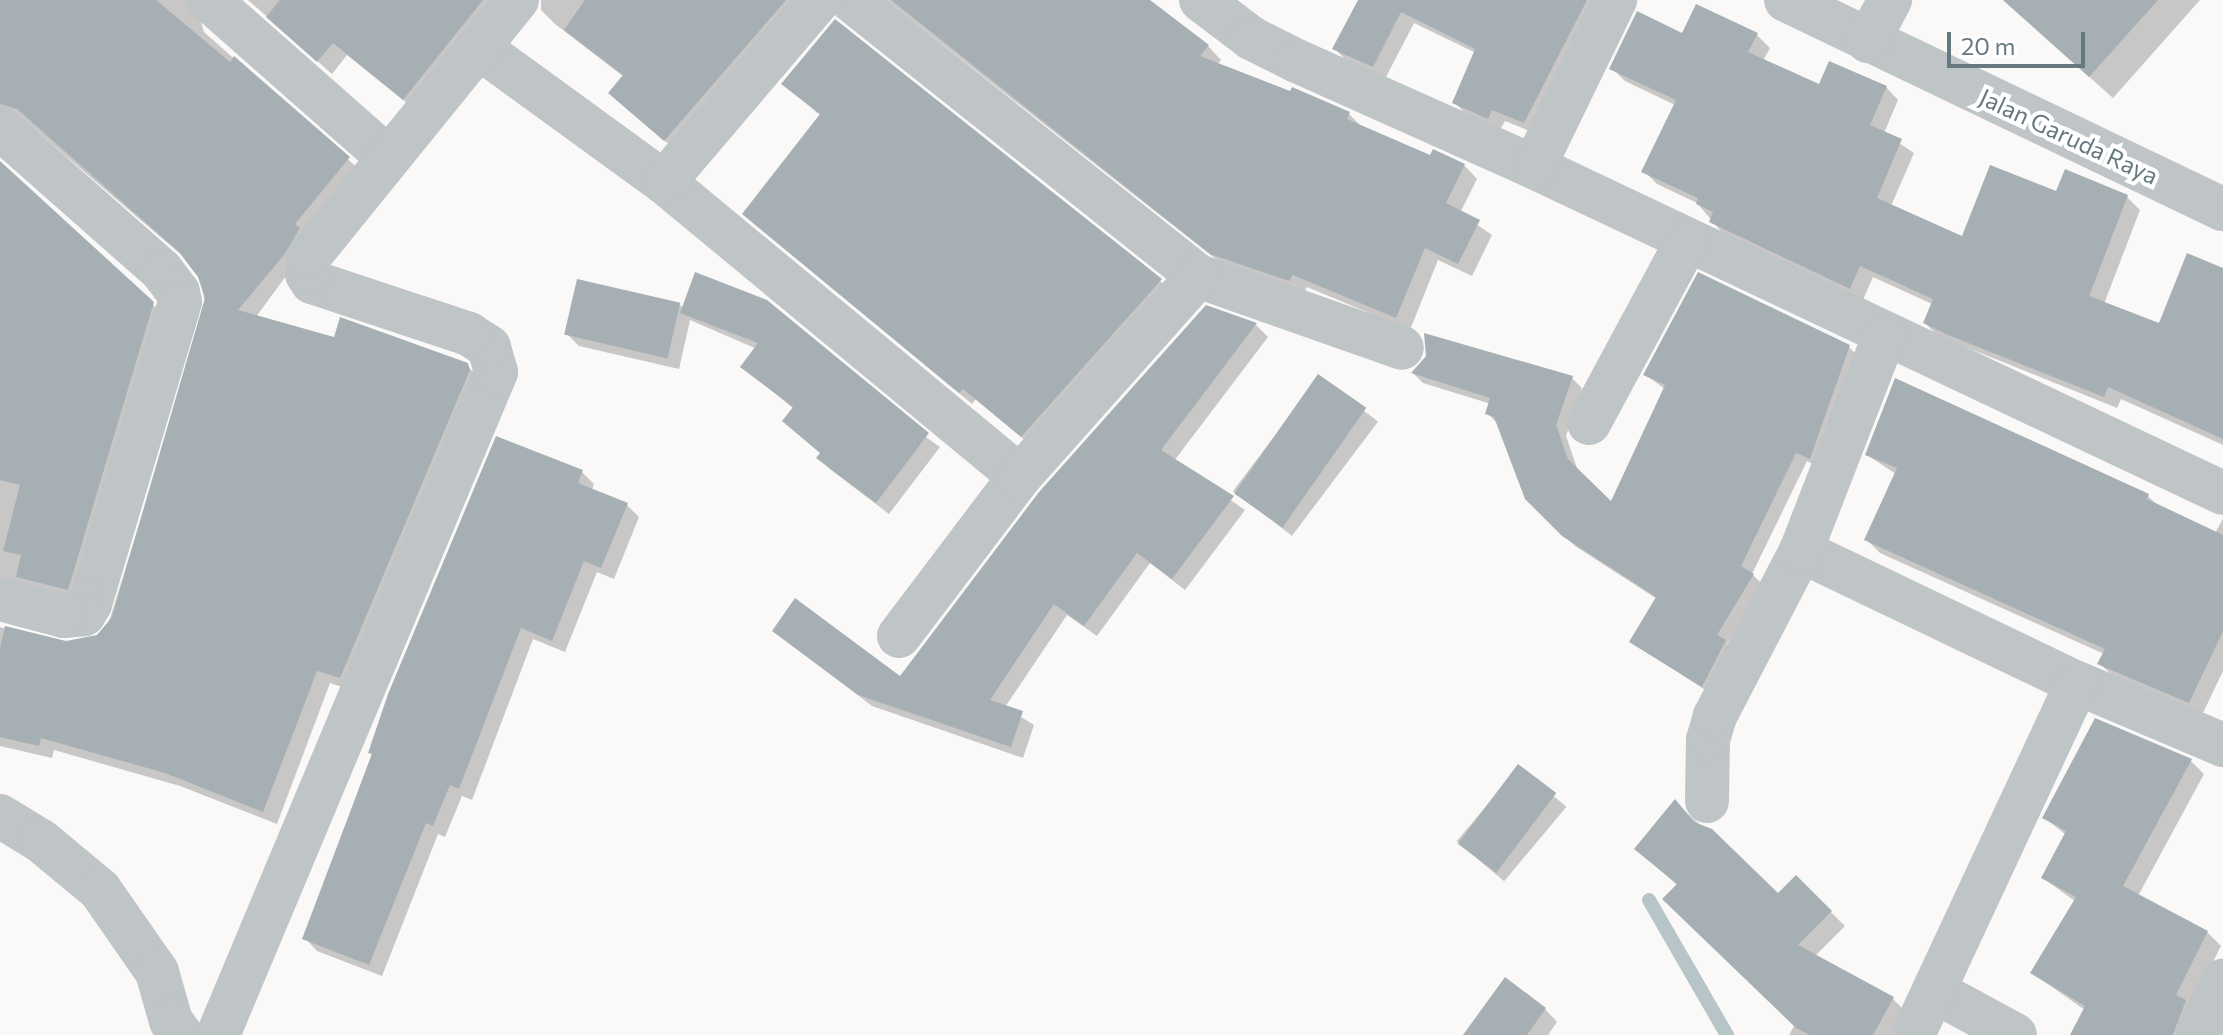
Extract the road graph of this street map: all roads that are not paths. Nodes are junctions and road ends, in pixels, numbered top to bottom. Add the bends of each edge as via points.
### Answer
1 (517, 0) edge
2 (819, 0) edge
3 (851, 0) edge
4 (1201, 0) edge
5 (1615, 0) edge
6 (1786, 0) edge
7 (1890, 0) edge
8 (217, 3) edge
9 (1868, 41) junction
10 (478, 47) junction
11 (0, 128) edge
12 (388, 158) junction
13 (1534, 167) junction
14 (664, 182) junction
15 (2223, 209) edge
16 (1686, 243) junction
17 (1198, 276) junction
18 (1884, 337) junction
19 (1402, 348) dead end
20 (1589, 423) dead end
21 (1020, 476) junction
22 (2223, 493) edge
23 (1801, 551) junction
24 (0, 599) edge
25 (899, 636) dead end
26 (2077, 683) junction
27 (2223, 745) edge
28 (1707, 801) dead end
29 (0, 816) edge
30 (2223, 981) edge
31 (1934, 991) junction
32 (181, 1035) edge
33 (218, 1035) edge
34 (1913, 1035) edge
35 (2015, 1035) edge
36 (2198, 1035) edge

1 - 10 street
2 - 14 street
3 - 17 street
4 - 13 street via 1251,38
5 - 13 street
6 - 9 street, Jalan Garuda Raya
7 - 9 street
8 - 12 street
9 - 15 street, Jalan Garuda Raya
10 - 12 street
10 - 14 street
11 - 24 street via 162,271 180,302 84,614 64,616
12 - 33 street via 308,258 307,274 312,282 469,334 489,347 496,372
13 - 16 street
14 - 21 street
16 - 18 street
16 - 20 street
17 - 19 street
17 - 21 street
18 - 22 street
18 - 23 street
21 - 25 street
23 - 26 street
23 - 28 street via 1715,716 1708,740
26 - 27 street
26 - 31 street
29 - 32 street via 41,841 100,890 157,972 171,1021
30 - 36 street
31 - 34 street
31 - 35 street

